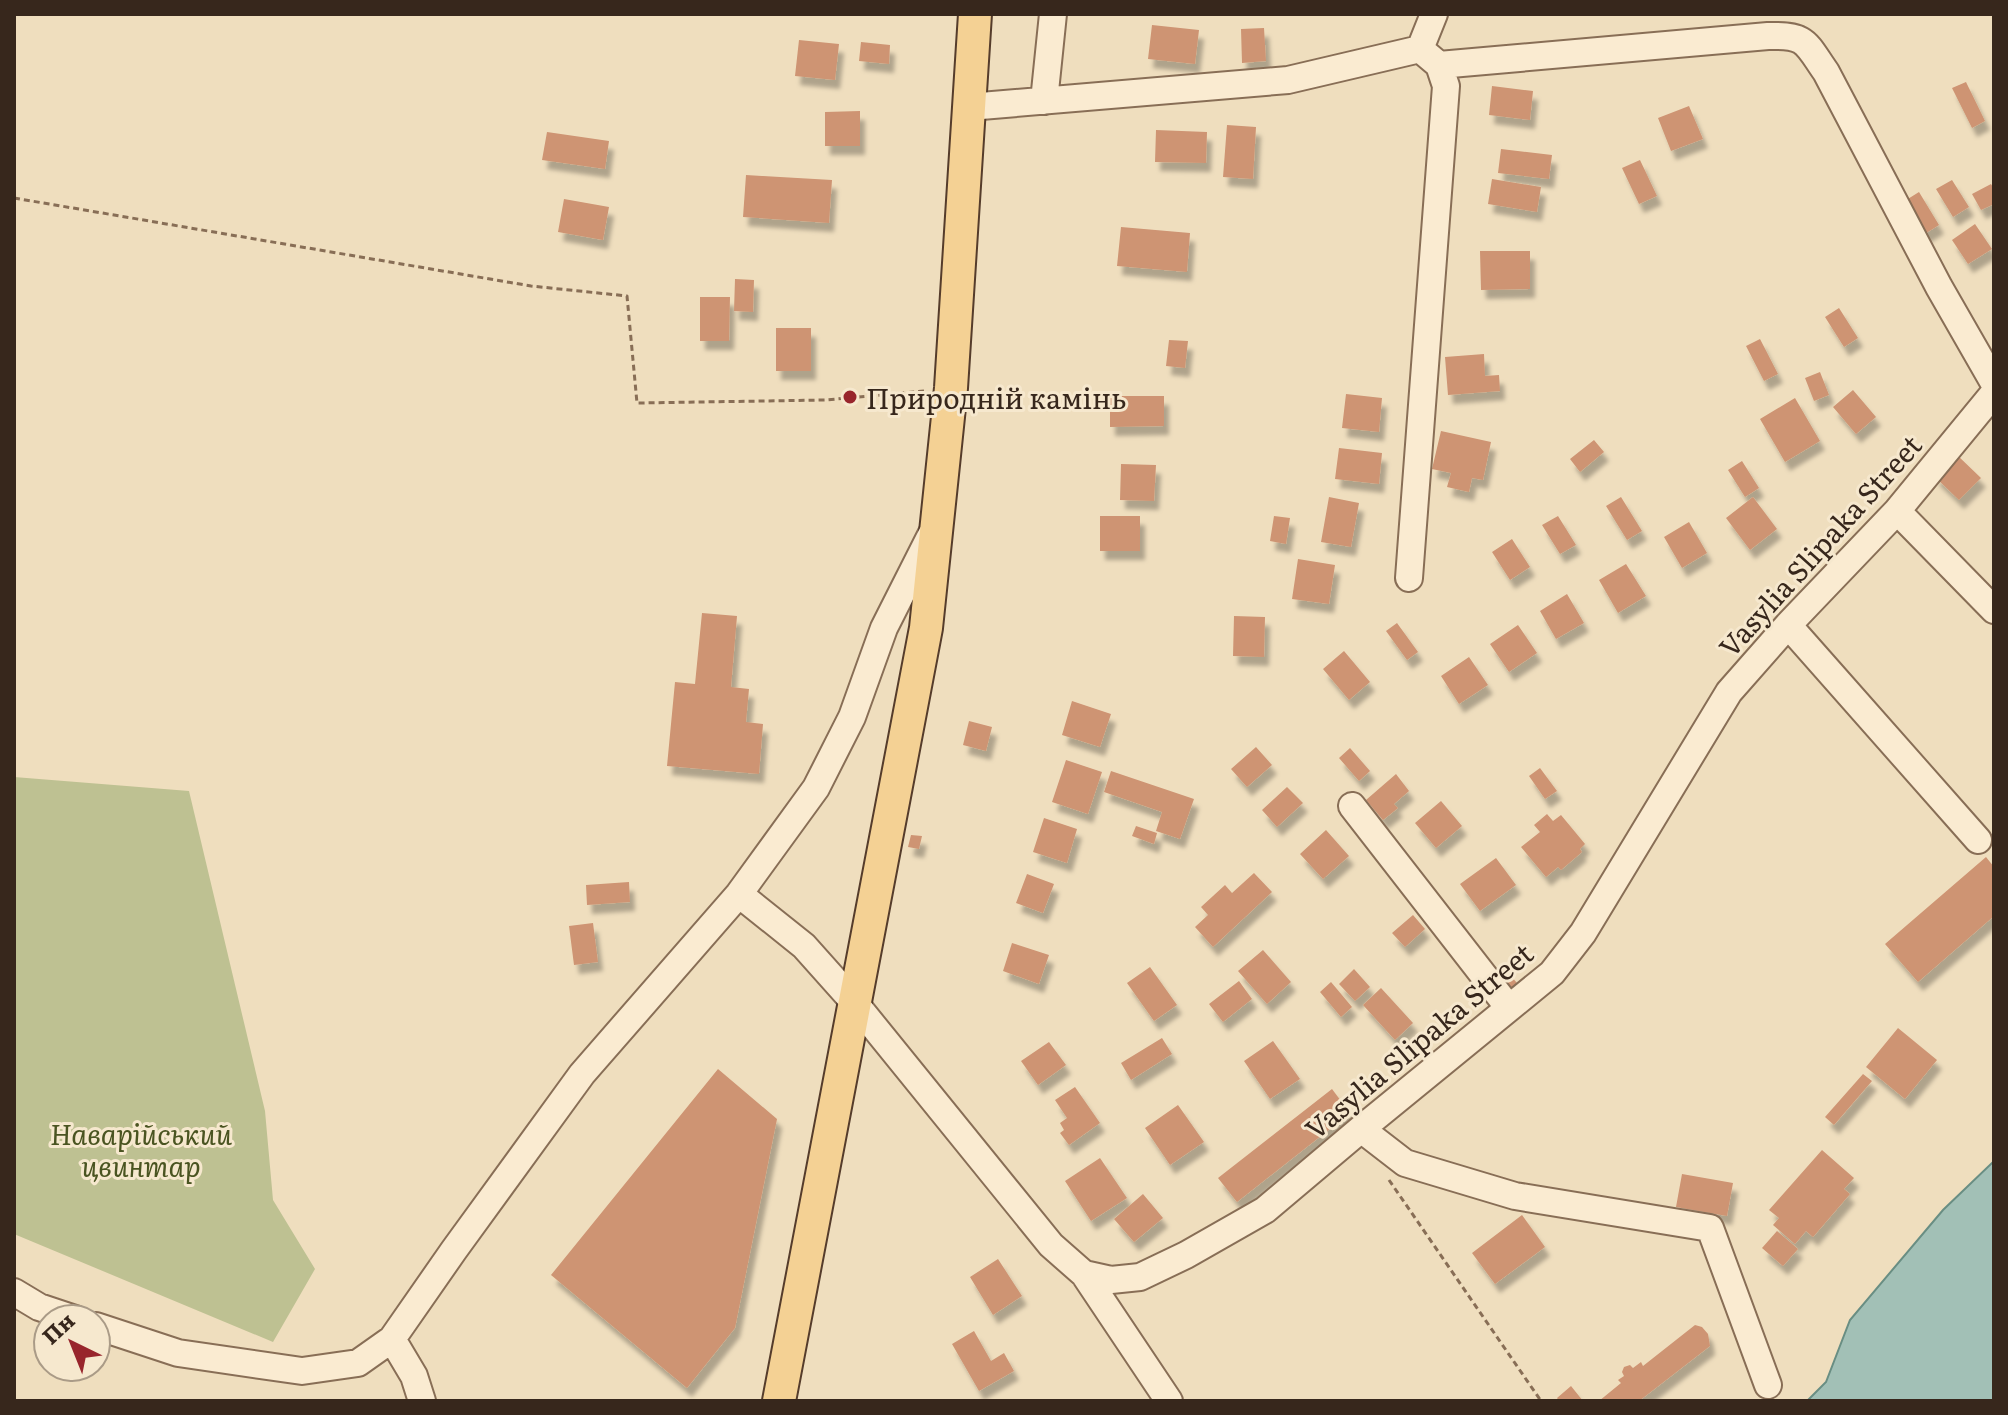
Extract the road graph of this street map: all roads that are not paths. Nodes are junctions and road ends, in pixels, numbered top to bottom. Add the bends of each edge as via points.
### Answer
1 (975, 14) edge
2 (1053, 14) edge
3 (1434, 14) edge
4 (1429, 57) junction
5 (1044, 101) junction
6 (969, 107) junction
7 (1994, 383) edge
8 (1994, 393) edge
9 (1897, 511) junction
10 (938, 521) junction
11 (1409, 578) dead end
12 (1994, 610) edge
13 (1788, 625) junction
14 (1352, 806) dead end
15 (1978, 840) dead end
16 (739, 894) junction
17 (854, 1002) junction
18 (1509, 1008) junction
19 (1361, 1129) junction
20 (1084, 1274) junction
21 (14, 1292) edge
22 (32, 1303) edge
23 (112, 1331) edge
24 (392, 1339) junction
25 (1768, 1385) dead end
26 (422, 1401) edge
27 (779, 1401) edge
28 (1169, 1401) edge

1 - 6 main road
2 - 5 street
3 - 4 street
4 - 5 street via 1288,80
4 - 7 street via 1768,36 1802,40 1826,72
4 - 11 street via 1446,86
5 - 6 street
6 - 10 main road
8 - 9 street, Vasylia Slipaka Street
9 - 12 street
9 - 13 street, Vasylia Slipaka Street
10 - 16 street via 884,628 852,717 816,788
10 - 17 main road via 926,628
13 - 15 street
13 - 18 street, Vasylia Slipaka Street via 1729,692 1583,933 1552,973
14 - 18 street
16 - 17 street via 804,946
16 - 24 street via 582,1074
17 - 20 street via 1051,1245
17 - 27 main road
18 - 19 street, Vasylia Slipaka Street
19 - 20 street, Vasylia Slipaka Street via 1265,1210 1186,1255 1140,1277 1111,1280
19 - 25 street via 1405,1163 1515,1196 1710,1228
20 - 28 street
21 - 22 street
23 - 24 street via 178,1353 302,1371 358,1363
24 - 26 street

